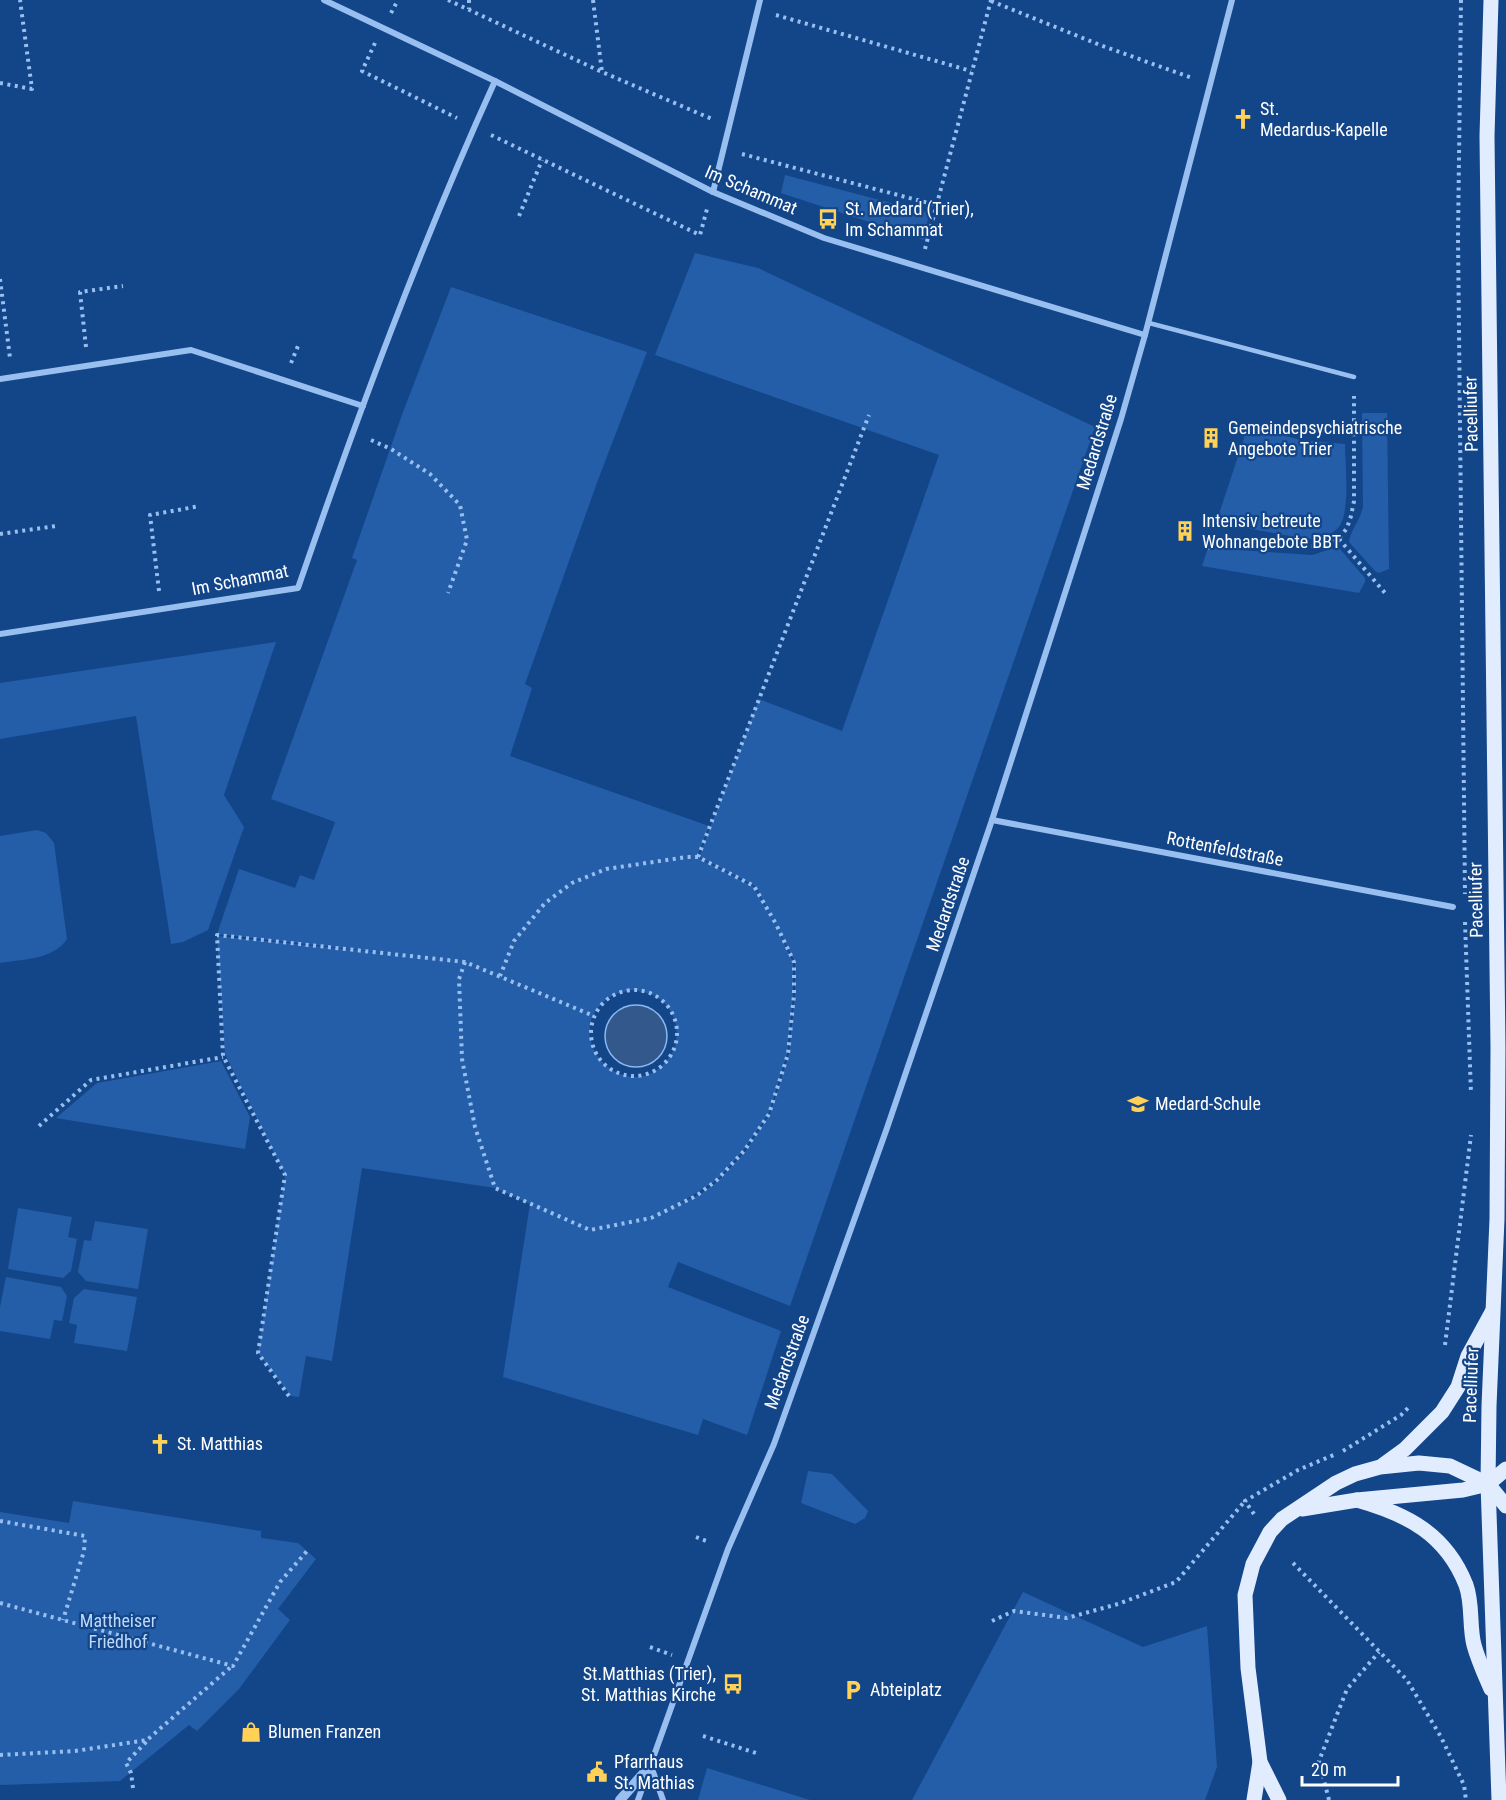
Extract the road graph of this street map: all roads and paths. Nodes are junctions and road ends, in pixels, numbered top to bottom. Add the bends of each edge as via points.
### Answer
1 (20, 0) edge
2 (324, 0) edge
3 (448, 0) edge
4 (469, 0) edge
5 (593, 0) edge
6 (760, 0) edge
7 (1232, 0) edge
8 (1461, 0) edge
9 (1491, 0) edge
10 (991, 1) edge
11 (470, 10) junction
12 (758, 10) junction
13 (383, 28) junction
14 (971, 71) junction
15 (602, 72) junction
16 (495, 81) junction
17 (0, 83) edge
18 (1210, 83) junction
19 (729, 125) junction
20 (474, 127) junction
21 (724, 149) junction
22 (542, 160) junction
23 (712, 192) junction
24 (936, 205) junction
25 (519, 216) dead end
26 (921, 266) junction
27 (0, 279) edge
28 (123, 286) dead end
29 (1149, 323) junction
30 (1145, 335) junction
31 (88, 365) junction
32 (12, 377) junction
33 (1354, 377) joint
34 (0, 379) edge
35 (363, 406) junction
36 (869, 415) dead end
37 (350, 438) junction
38 (200, 506) dead end
39 (56, 526) dead end
40 (0, 534) edge
41 (1339, 539) junction
42 (1208, 548) dead end
43 (448, 593) dead end
44 (1385, 593) dead end
45 (162, 609) junction
46 (0, 634) edge
47 (992, 820) junction
48 (698, 857) junction
49 (1465, 895) dead end
50 (1453, 907) dead end
51 (1465, 919) dead end
52 (465, 962) junction
53 (500, 976) junction
54 (594, 1016) junction
55 (223, 1056) junction
56 (1472, 1104) dead end
57 (1471, 1125) dead end
58 (39, 1126) dead end
59 (1493, 1309) junction
60 (1445, 1349) dead end
61 (289, 1396) dead end
62 (1416, 1401) dead end
63 (1380, 1467) junction
64 (1506, 1469) edge
65 (1488, 1484) junction
66 (1357, 1500) junction
67 (1245, 1501) junction
68 (1506, 1506) edge
69 (1296, 1510) junction
70 (1258, 1519) dead end
71 (0, 1521) edge
72 (307, 1551) dead end
73 (1293, 1563) dead end
74 (0, 1603) edge
75 (63, 1620) junction
76 (993, 1621) dead end
77 (650, 1647) dead end
78 (1379, 1652) junction
79 (669, 1654) dead end
80 (233, 1666) junction
81 (1495, 1697) junction
82 (703, 1736) dead end
83 (147, 1740) junction
84 (756, 1753) dead end
85 (0, 1755) edge
86 (1260, 1762) junction
87 (651, 1766) junction
88 (133, 1788) dead end
89 (1253, 1797) edge
90 (620, 1800) edge
91 (638, 1800) edge
92 (663, 1800) edge
93 (1279, 1800) edge
94 (1329, 1800) edge
95 (1466, 1800) edge
96 (1499, 1800) edge

1 - 17 path via 32,89
2 - 13 street, Im Schammat
3 - 11 path
4 - 11 path
5 - 15 path
6 - 12 street
7 - 18 street, Medardstraße
8 - 49 path via 1458,237
9 - 59 main road, Pacelliufer via 1487,136 1498,1048
10 - 14 path
10 - 18 path
11 - 15 path
12 - 14 path
12 - 19 street
13 - 16 street, Im Schammat
13 - 20 path via 362,71
14 - 24 path
15 - 19 path
16 - 20 street, Im Schammat
16 - 23 street, Im Schammat
18 - 29 street, Medardstraße
19 - 21 street
20 - 22 path
20 - 35 street, Im Schammat
21 - 23 street
21 - 24 path
22 - 23 path via 700,235
22 - 25 path
23 - 26 street, Im Schammat via 824,238
24 - 26 path
26 - 30 street, Im Schammat
27 - 32 path
28 - 31 path via 80,292
29 - 30 street, Medardstraße
29 - 33 lane
30 - 47 street, Medardstraße
31 - 32 street
31 - 35 street via 191,350
32 - 34 street
33 - 41 path via 1354,501
35 - 37 street, Im Schammat
36 - 48 path
37 - 43 path via 372,440 391,449 430,474 460,505 466,540
37 - 45 street, Im Schammat via 298,588
38 - 45 path via 150,515
39 - 40 path
41 - 42 path via 1319,546 1235,540
41 - 44 path
45 - 46 street, Im Schammat
47 - 50 street, Rottenfeldstraße
47 - 87 street, Medardstraße via 774,1444 728,1549
48 - 52 path via 754,886 794,962 788,1054 769,1114 744,1151 696,1196 651,1218 590,1230 495,1188 475,1127 462,1059 459,979
48 - 53 path via 606,869 572,883 544,903 514,941
51 - 56 path
52 - 53 path
52 - 55 path via 217,935
53 - 54 path
54 - 54 path via 612,996 632,990 651,994 671,1011 676,1028 675,1044 667,1061 653,1072 638,1076 623,1075 603,1064 592,1046 590,1030
55 - 58 path via 91,1080
55 - 61 path via 285,1175 258,1353
57 - 60 path
59 - 63 main road via 1468,1356 1458,1387 1442,1412 1406,1449
59 - 65 main road, Pacelliufer
62 - 67 path via 1401,1415 1346,1449 1298,1470
63 - 65 main road via 1419,1463 1450,1466
63 - 69 main road via 1355,1473
64 - 65 main road
65 - 66 main road
65 - 68 main road
65 - 81 main road, Pacelliufer
66 - 69 main road
66 - 81 main road via 1413,1521 1430,1533 1447,1554 1466,1587 1473,1644
67 - 70 path
67 - 76 path via 1176,1582 1067,1618 1014,1611
69 - 86 main road via 1282,1519 1262,1545 1245,1595 1248,1668
71 - 75 path via 86,1536
72 - 80 path via 280,1582
73 - 78 path
74 - 75 path
75 - 80 path
77 - 79 path
78 - 94 path via 1347,1689 1319,1761
78 - 95 path via 1407,1680 1441,1737 1464,1785
80 - 83 path
81 - 96 main road, Pacelliufer
82 - 84 path
83 - 85 path via 75,1751
83 - 88 path via 126,1764
86 - 89 main road
86 - 93 main road
87 - 90 street
87 - 91 street, Medardstraße
87 - 92 street

